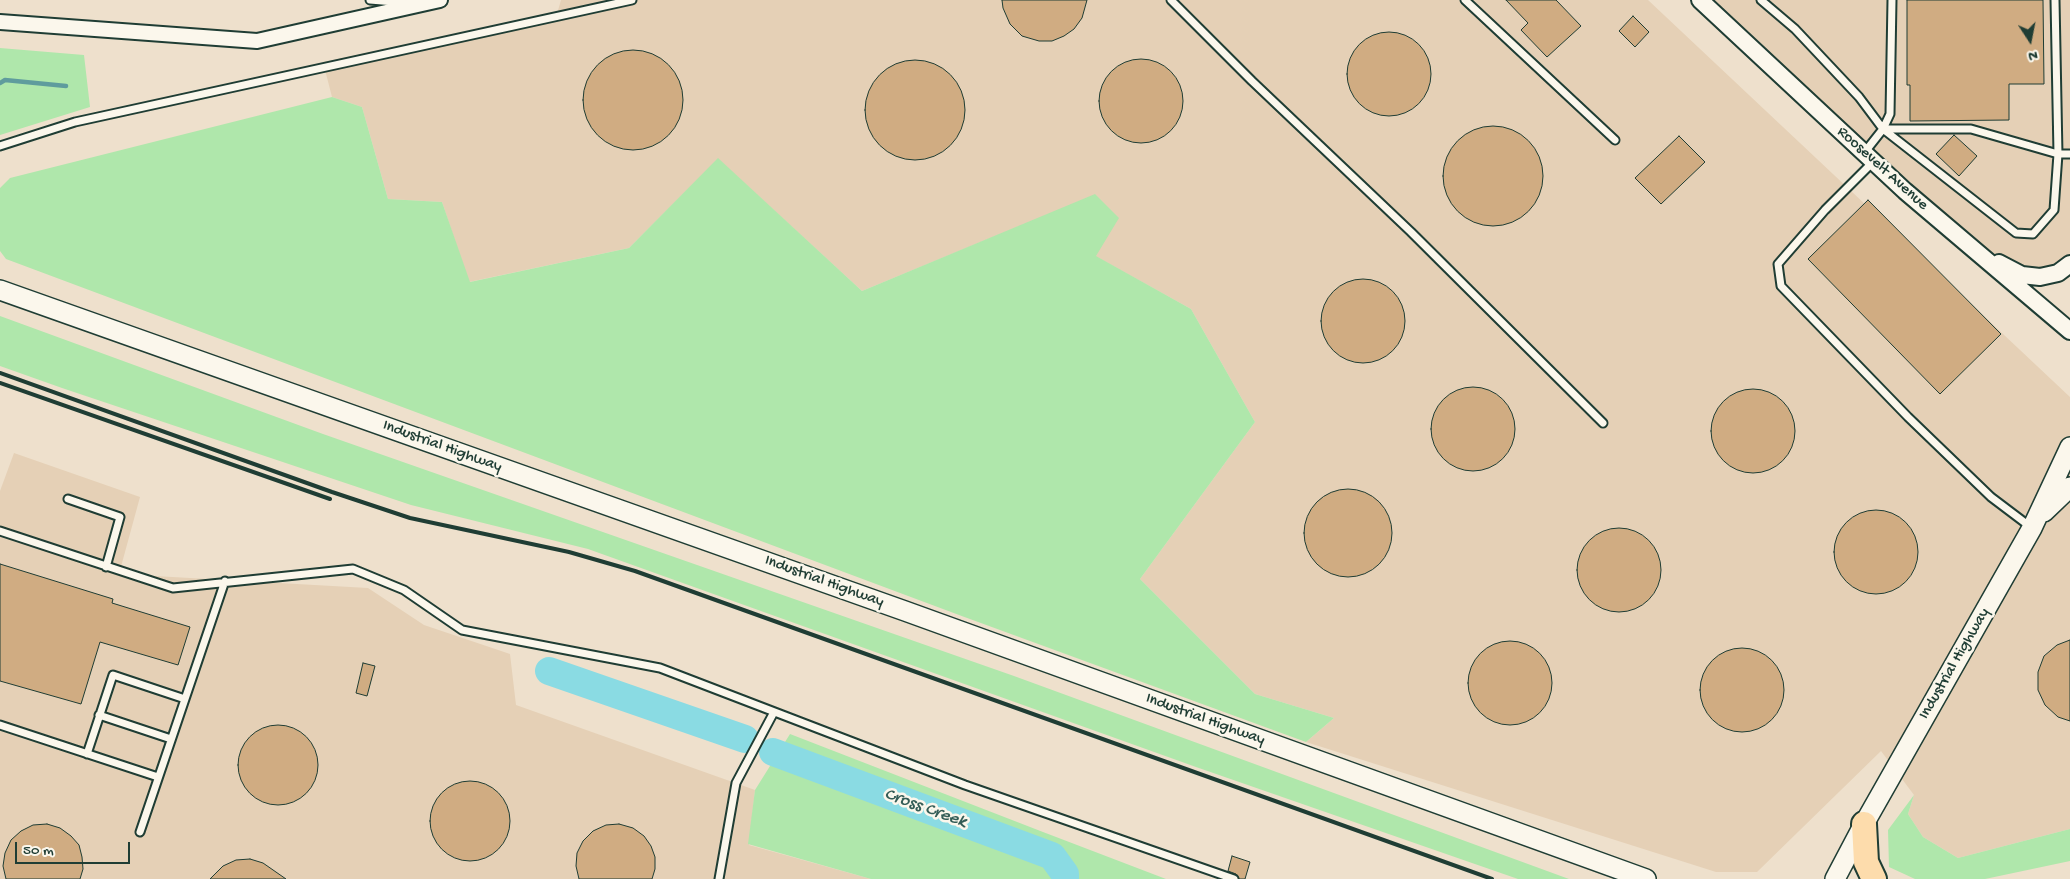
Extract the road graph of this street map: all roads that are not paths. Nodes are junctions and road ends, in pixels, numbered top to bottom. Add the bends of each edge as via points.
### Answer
1 (370, 0) edge
2 (440, 0) edge
3 (632, 0) edge
4 (1171, 0) edge
5 (1465, 0) edge
6 (1700, 0) edge
7 (1761, 0) edge
8 (1892, 0) edge
9 (2055, 0) edge
10 (421, 4) junction
11 (0, 22) edge
12 (1882, 129) junction
13 (1615, 140) dead end
14 (0, 146) edge
15 (2058, 154) junction
16 (2070, 154) edge
17 (1869, 157) junction
18 (1975, 252) junction
19 (2070, 264) edge
20 (0, 290) edge
21 (2070, 331) edge
22 (1603, 423) dead end
23 (2070, 447) edge
24 (2070, 487) edge
25 (68, 498) dead end
26 (2034, 524) junction
27 (0, 531) edge
28 (106, 567) junction
29 (225, 582) junction
30 (185, 699) junction
31 (774, 712) junction
32 (99, 715) junction
33 (0, 726) edge
34 (172, 739) junction
35 (87, 754) junction
36 (158, 777) junction
37 (1864, 824) junction
38 (140, 832) dead end
39 (719, 879) edge
40 (1234, 879) edge
41 (1646, 879) edge
42 (1836, 879) edge
43 (1874, 879) edge

1 - 10 lane
2 - 10 street
3 - 14 lane via 75,122
4 - 22 lane
5 - 13 lane
6 - 17 street, Roosevelt Avenue
7 - 12 lane via 1795,30 1859,97
8 - 12 lane via 1890,114
9 - 15 lane
10 - 11 street via 257,41
12 - 15 lane via 1971,129
12 - 15 lane via 2016,233 2033,234 2054,210
12 - 17 lane
15 - 16 lane
17 - 18 street, Roosevelt Avenue
17 - 26 lane via 1778,264 1781,286 1991,497
18 - 19 street via 2022,275 2040,277 2058,273
18 - 21 street, Roosevelt Avenue
20 - 41 main road, Industrial Highway via 905,611
23 - 26 main road, Industrial Highway
24 - 26 main road
25 - 28 lane via 120,517
26 - 37 main road, Industrial Highway
27 - 28 lane
28 - 29 lane via 174,588
29 - 30 lane
29 - 31 lane via 353,569 404,590 462,630 660,668
30 - 32 lane via 113,676
30 - 34 lane
31 - 39 lane via 736,783
31 - 40 lane via 965,785
32 - 34 lane
32 - 35 lane
33 - 35 lane
34 - 36 lane
35 - 36 lane
36 - 38 lane
37 - 42 main road, Industrial Highway
37 - 43 highway via 1866,862

